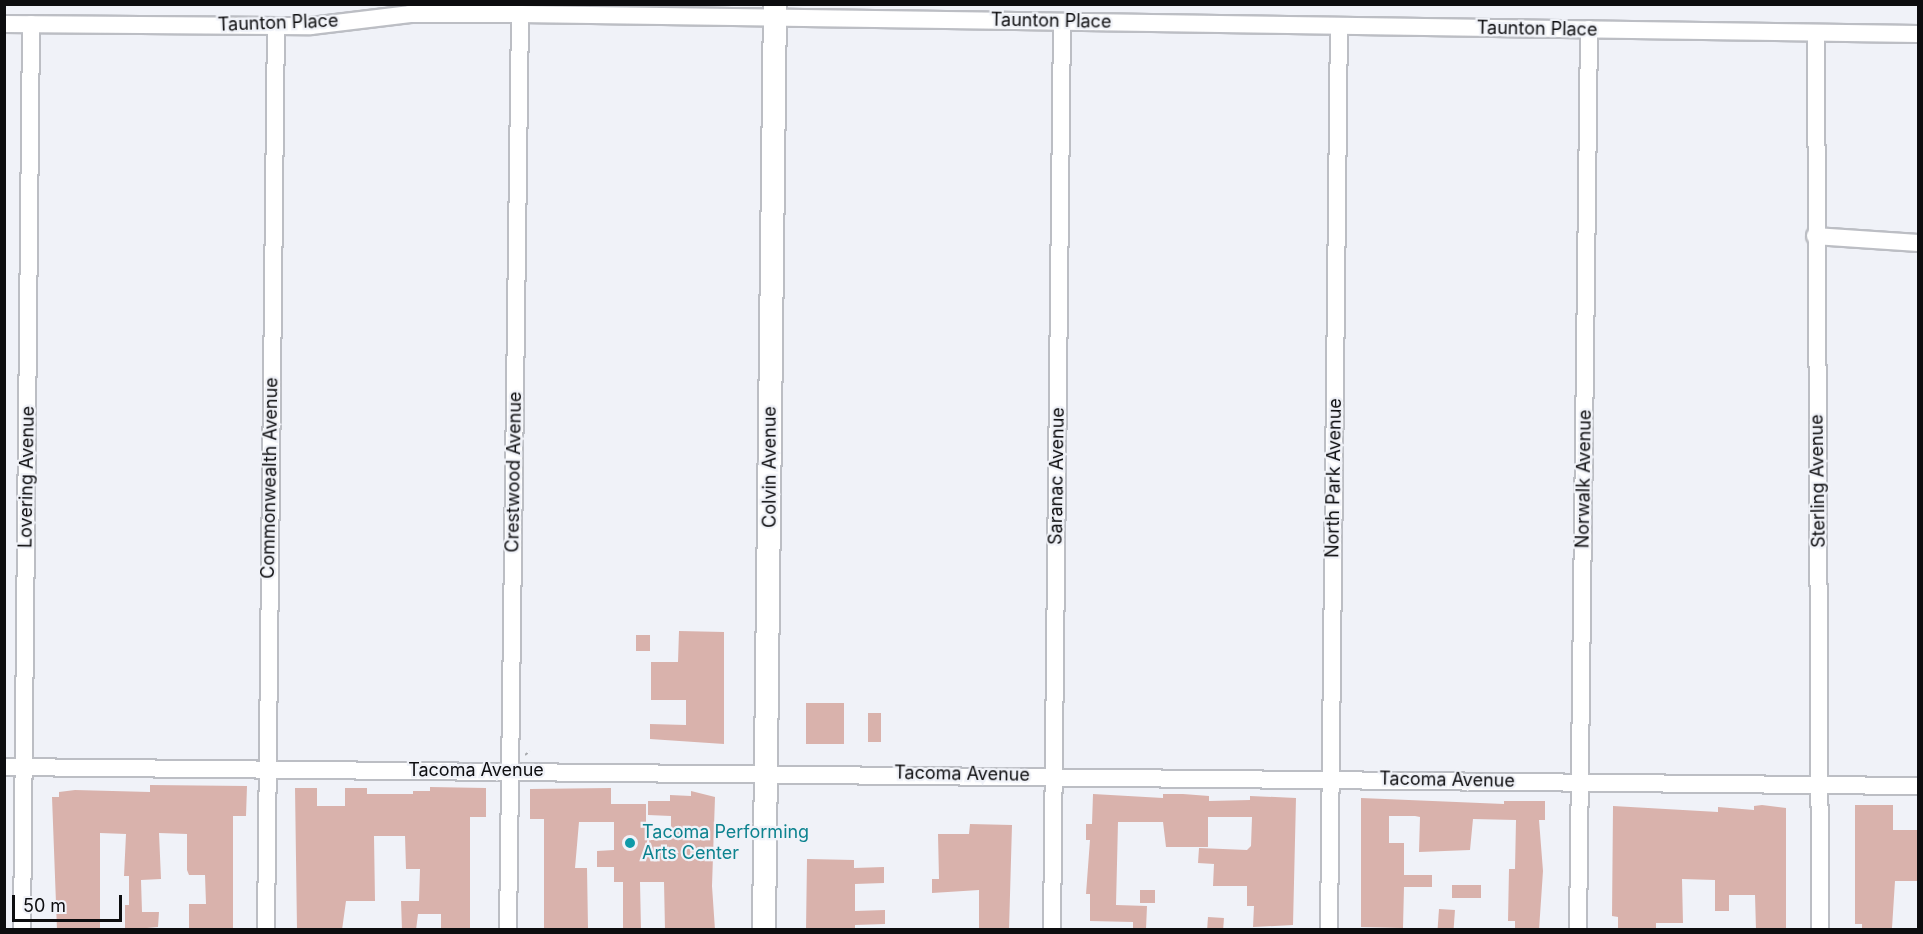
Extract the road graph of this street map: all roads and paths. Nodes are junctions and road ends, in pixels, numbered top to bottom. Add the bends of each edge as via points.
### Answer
1 (775, 11) edge
2 (520, 14) junction
3 (1062, 22) junction
4 (4, 24) edge
5 (31, 24) junction
6 (276, 26) junction
7 (1339, 26) junction
8 (1589, 29) junction
9 (1816, 33) junction
10 (1918, 34) edge
11 (1815, 236) junction
12 (1918, 243) edge
13 (4, 767) edge
14 (24, 767) junction
15 (267, 768) junction
16 (510, 770) junction
17 (766, 772) junction
18 (1054, 776) junction
19 (1331, 779) junction
20 (1580, 782) junction
21 (1821, 784) junction
22 (1918, 786) edge
23 (22, 930) edge
24 (266, 930) edge
25 (508, 930) edge
26 (764, 930) edge
27 (1052, 930) edge
28 (1329, 930) edge
29 (1578, 930) edge
30 (1820, 930) edge

1 - 2 street, Taunton Place
1 - 3 street, Taunton Place
1 - 17 street, Colvin Avenue
2 - 6 street, Taunton Place via 410,14 311,26
2 - 16 street, Crestwood Avenue
3 - 7 street, Taunton Place
3 - 18 street, Saranac Avenue
4 - 5 street, Taunton Place
5 - 6 street, Taunton Place
5 - 14 street, Lovering Avenue
6 - 15 street, Commonwealth Avenue
7 - 8 street, Taunton Place
7 - 19 street, North Park Avenue
8 - 9 street, Taunton Place
8 - 20 street, Norwalk Avenue
9 - 10 street, Taunton Place
9 - 11 street, Sterling Avenue
11 - 12 street
11 - 21 street, Sterling Avenue
13 - 14 street, Tacoma Avenue
14 - 15 street, Tacoma Avenue
14 - 23 street, Lovering Avenue
15 - 16 street, Tacoma Avenue
15 - 24 street, Commonwealth Avenue
16 - 17 street, Tacoma Avenue
16 - 25 street, Crestwood Avenue
17 - 18 street, Tacoma Avenue
17 - 26 street, Colvin Avenue
18 - 19 street, Tacoma Avenue
18 - 27 street, Saranac Avenue
19 - 20 street, Tacoma Avenue
19 - 28 street, North Park Avenue
20 - 21 street, Tacoma Avenue
20 - 29 street, Norwalk Avenue
21 - 22 street, Tacoma Avenue
21 - 30 street, Sterling Avenue

